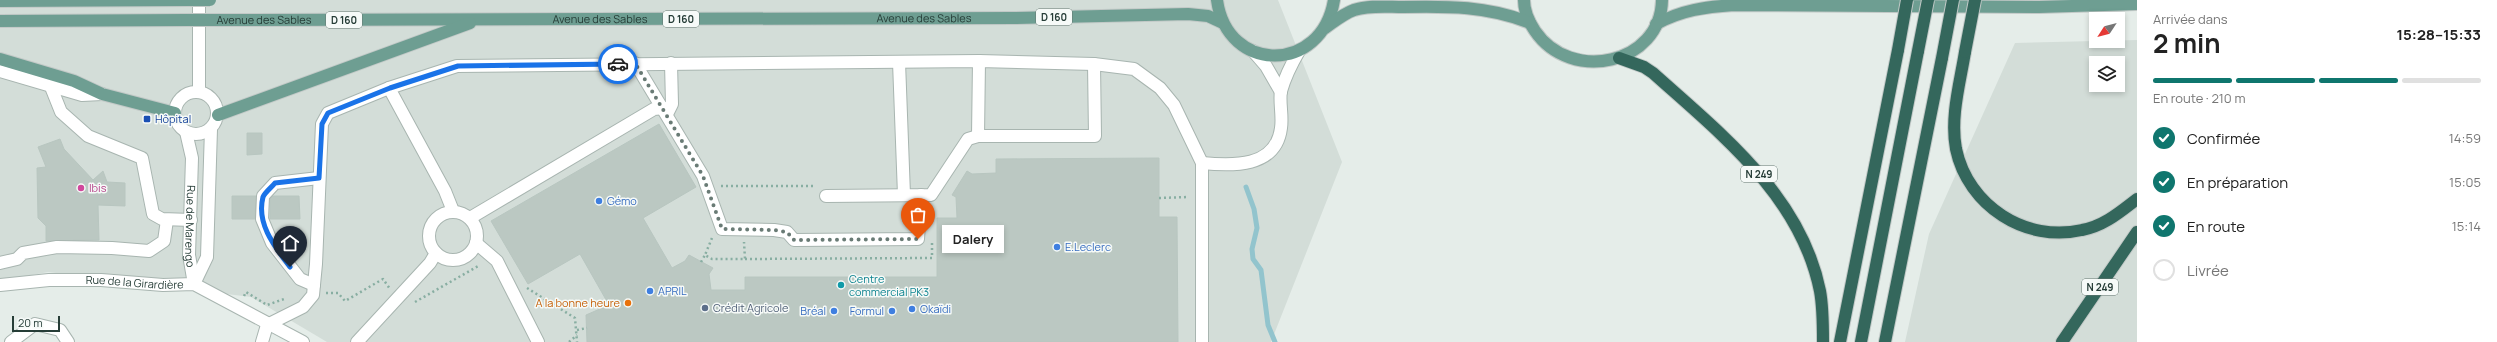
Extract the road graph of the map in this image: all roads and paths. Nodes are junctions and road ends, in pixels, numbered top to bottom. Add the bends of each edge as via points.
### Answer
1 (187, 0) edge
2 (199, 0) edge
3 (210, 0) edge
4 (215, 0) edge
5 (1217, 0) edge
6 (1334, 0) edge
7 (1524, 0) edge
8 (1662, 0) edge
9 (1907, 0) edge
10 (1928, 0) edge
11 (1953, 0) edge
12 (1975, 0) edge
13 (0, 1) edge
14 (2137, 4) edge
15 (478, 19) junction
16 (0, 21) edge
17 (1223, 22) junction
18 (1530, 23) junction
19 (1656, 24) junction
20 (1325, 28) junction
21 (1253, 51) junction
22 (1299, 51) junction
23 (1619, 58) junction
24 (0, 59) edge
25 (979, 61) junction
26 (899, 62) junction
27 (635, 63) junction
28 (671, 63) junction
29 (1094, 64) junction
30 (0, 72) edge
31 (51, 87) junction
32 (390, 88) junction
33 (199, 92) junction
34 (1281, 92) junction
35 (102, 94) junction
36 (665, 111) junction
37 (175, 113) junction
38 (218, 115) junction
39 (211, 129) junction
40 (186, 132) junction
41 (978, 136) junction
42 (1202, 163) junction
43 (319, 178) junction
44 (817, 186) dead end
45 (707, 187) junction
46 (904, 195) junction
47 (921, 195) junction
48 (826, 196) dead end
49 (2137, 199) edge
50 (453, 211) junction
51 (470, 218) junction
52 (167, 220) junction
53 (191, 220) junction
54 (744, 229) junction
55 (711, 230) dead end
56 (2137, 232) edge
57 (476, 243) junction
58 (436, 253) junction
59 (705, 255) junction
60 (701, 262) dead end
61 (0, 263) edge
62 (194, 284) junction
63 (0, 285) edge
64 (314, 285) junction
65 (267, 325) junction
66 (587, 328) dead end
67 (577, 330) dead end
68 (577, 335) dead end
69 (11, 342) edge
70 (68, 342) edge
71 (262, 342) edge
72 (303, 342) edge
73 (357, 342) edge
74 (538, 342) edge
75 (569, 342) edge
76 (1202, 342) edge
77 (1823, 342) edge
78 (1840, 342) edge
79 (1862, 342) edge
80 (1885, 342) edge
81 (2062, 342) edge

1 - 3 main road, Avenue des Sables, bridge
1 - 13 main road, Avenue des Sables
2 - 33 street
3 - 4 main road, Avenue des Sables
5 - 17 main road
6 - 20 main road via 1332,14
7 - 18 main road
8 - 19 main road
9 - 78 highway, bridge
10 - 79 highway, bridge
11 - 80 highway, bridge
12 - 49 highway, bridge via 1954,127 1956,150 1970,184 1990,209 2014,224 2048,233 2082,230 2111,220
14 - 19 main road via 2039,7 1734,5 1690,9
15 - 16 main road, Avenue des Sables / D 160, bridge
15 - 17 main road, Avenue des Sables / D 160 via 1015,18 1188,14 1208,16
15 - 38 main road
17 - 21 main road via 1231,34
18 - 20 main road via 1506,14 1462,6 1381,7 1355,10
18 - 23 main road via 1542,40 1565,56 1578,61 1599,62
19 - 23 main road via 1646,38
20 - 22 main road via 1314,41
21 - 22 main road via 1276,56
21 - 34 street via 1266,66
22 - 34 street
23 - 77 highway, N 249 via 1653,73 1736,148 1748,159 1788,212 1808,251 1820,291
24 - 35 main road via 74,81
25 - 26 street
25 - 29 street
25 - 41 street
26 - 28 street
26 - 46 street
27 - 28 street
27 - 32 street via 458,66
27 - 36 street
28 - 36 street via 672,104
29 - 41 street via 1095,136
29 - 42 street via 1134,69 1160,88 1174,105
30 - 31 street
31 - 35 street via 82,95
31 - 52 street via 61,112 88,136 142,158 153,214
32 - 43 street via 328,113 322,124
32 - 50 street
33 - 37 street via 185,95 176,106
33 - 38 street via 211,97
34 - 42 street via 1281,129 1268,153 1255,162 1230,166
35 - 37 main road
36 - 45 street
36 - 51 street via 654,109
37 - 40 street, Rue de Marengo via 178,124
38 - 39 street, Rue de Marengo
39 - 40 street via 199,134
39 - 62 street, Rue de Marengo via 207,257
40 - 53 street, Rue de Marengo via 192,158
41 - 47 street via 968,139 931,195
42 - 76 street
43 - 64 street
43 - 64 street via 275,183 263,196 262,219 272,243 300,279
44 - 45 path
45 - 54 street via 722,229
46 - 47 street
46 - 48 street
47 - 54 street via 918,239 794,240 787,232
50 - 51 street
50 - 58 street via 445,212 432,222 428,238
51 - 57 street via 477,230
52 - 53 street
52 - 61 street via 164,241 150,251 57,247 23,253 17,259
53 - 62 street, Rue de Marengo via 189,255
54 - 59 path via 745,259 712,259
55 - 59 path via 713,237
56 - 81 highway, N 249
57 - 58 street via 467,256 459,259 443,258
57 - 74 street via 497,261
58 - 73 street via 430,263
59 - 60 path
62 - 63 street, Rue de la Girardière via 49,280
62 - 65 street, Rue de la Girardière
64 - 65 street via 313,295 303,307
65 - 71 street
65 - 72 street, Rue de la Girardière
66 - 67 path
68 - 75 path
69 - 70 street via 35,324 60,330

